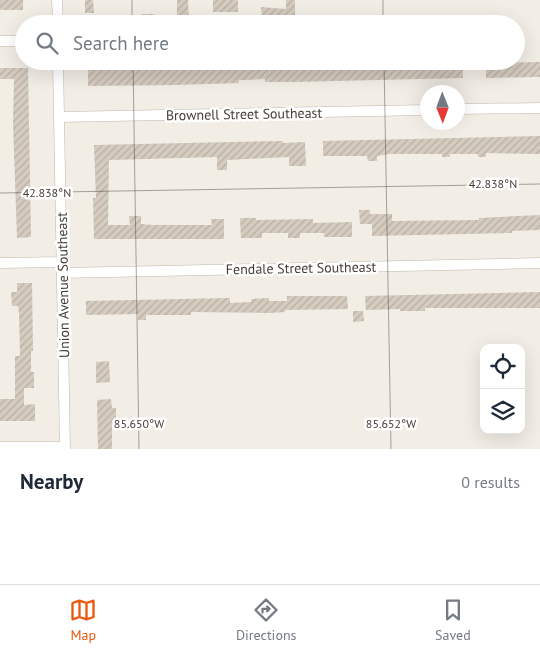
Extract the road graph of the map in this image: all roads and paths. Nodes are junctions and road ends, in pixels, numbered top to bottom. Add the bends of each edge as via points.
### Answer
1 (57, 0) edge
2 (58, 15) edge
3 (0, 41) edge
4 (15, 41) edge
5 (58, 70) edge
6 (540, 108) edge
7 (465, 109) edge
8 (420, 110) edge
9 (60, 118) junction
10 (0, 263) edge
11 (540, 263) edge
12 (63, 268) junction
13 (0, 447) edge
14 (65, 448) edge

1 - 2 street
3 - 4 street
5 - 9 street, Union Avenue Southeast
6 - 7 street
8 - 9 street, Brownell Street Southeast
9 - 12 street, Union Avenue Southeast
10 - 12 street, Fendale Street Southeast
11 - 12 street, Fendale Street Southeast
12 - 14 street, Union Avenue Southeast
13 - 14 street

